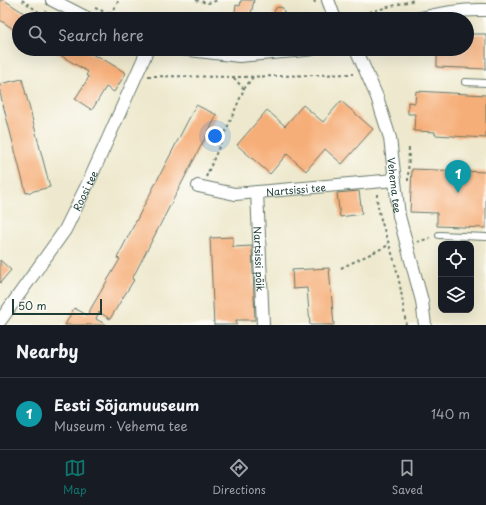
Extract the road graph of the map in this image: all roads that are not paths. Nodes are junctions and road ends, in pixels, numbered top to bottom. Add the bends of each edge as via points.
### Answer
1 (52, 0) edge
2 (328, 0) edge
3 (486, 10) edge
4 (75, 12) edge
5 (332, 12) edge
6 (447, 12) edge
7 (145, 56) edge
8 (359, 56) edge
9 (465, 82) dead end
10 (486, 83) edge
11 (394, 180) junction
12 (200, 187) road end
13 (257, 192) junction
14 (439, 235) road end
15 (486, 237) edge
16 (0, 321) edge
17 (263, 325) edge
18 (425, 325) edge

1 - 4 street
2 - 5 street
3 - 6 street
7 - 16 street, Roosi tee via 65,230
8 - 11 street, Vehema tee via 390,138
9 - 10 lane
11 - 13 street, Nartsissi tee
11 - 18 street, Vehema tee via 399,216 422,301
12 - 13 street, Nartsissi tee via 235,194
13 - 17 street, Nartsissi põik
14 - 15 lane

